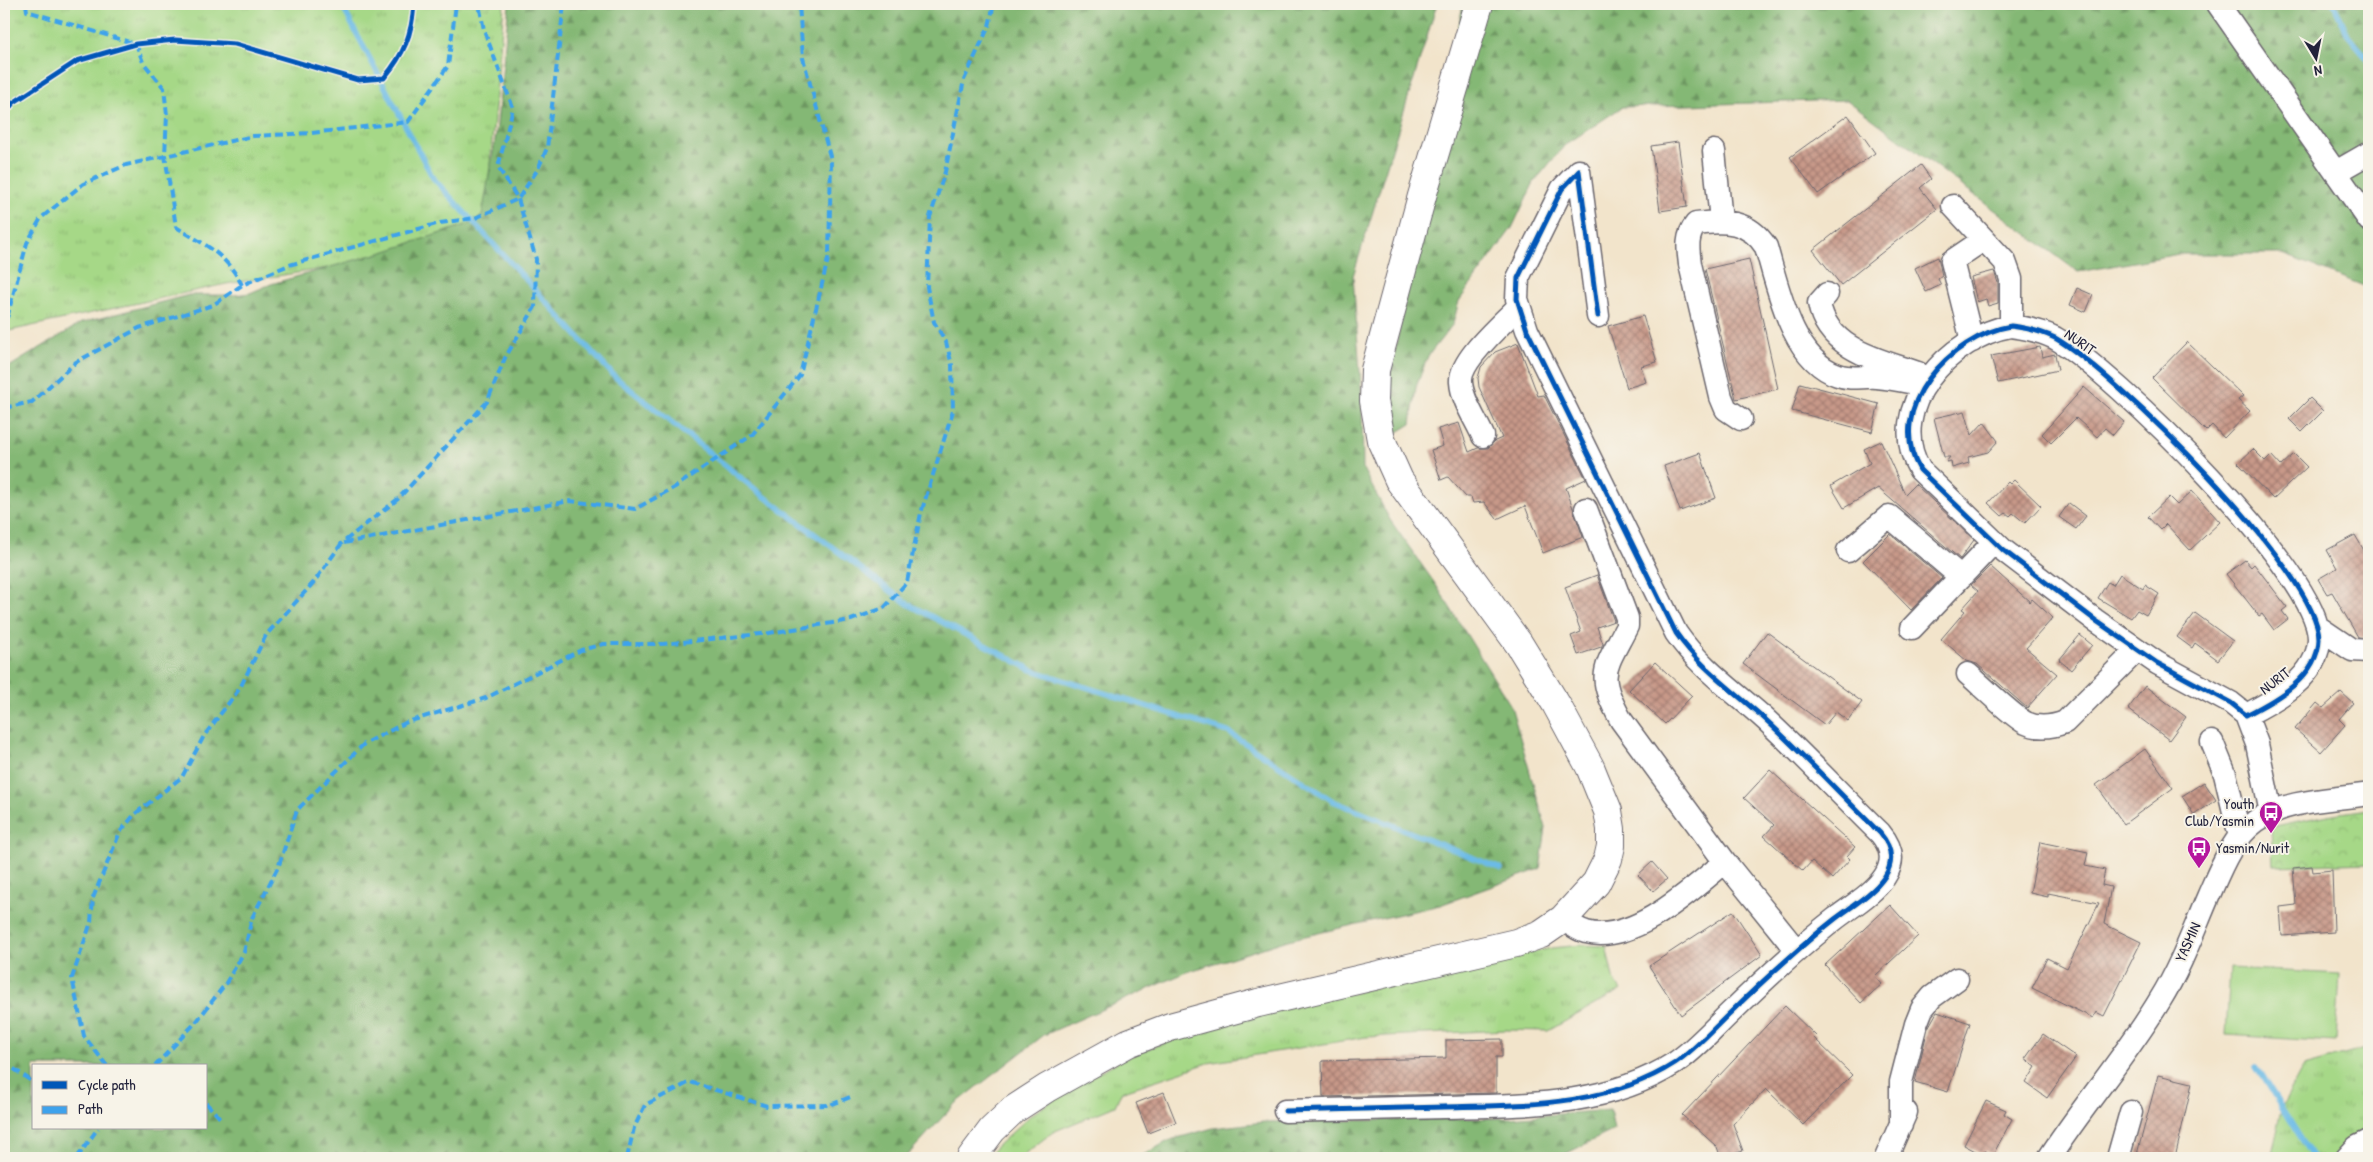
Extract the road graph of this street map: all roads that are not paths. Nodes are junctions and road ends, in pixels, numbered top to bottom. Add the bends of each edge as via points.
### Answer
1 (1479, 4) edge
2 (2218, 4) edge
3 (1714, 151) dead end
4 (2369, 153) edge
5 (2336, 172) junction
6 (1953, 206) dead end
7 (2369, 220) edge
8 (1721, 221) junction
9 (1982, 240) junction
10 (1827, 294) dead end
11 (1518, 307) junction
12 (1598, 316) dead end
13 (2011, 326) junction
14 (1972, 341) junction
15 (1928, 381) junction
16 (1741, 419) dead end
17 (1483, 436) dead end
18 (1586, 510) dead end
19 (1994, 542) junction
20 (1848, 551) dead end
21 (1961, 577) junction
22 (2318, 627) junction
23 (1912, 628) dead end
24 (2136, 650) junction
25 (2369, 651) edge
26 (1968, 674) dead end
27 (2246, 715) junction
28 (2212, 742) dead end
29 (2369, 794) edge
30 (2271, 813) junction
31 (2240, 837) junction
32 (1724, 862) junction
33 (1563, 919) junction
34 (1796, 950) junction
35 (1957, 979) dead end
36 (1911, 1097) dead end
37 (1285, 1111) dead end
38 (2131, 1112) dead end
39 (1901, 1125) junction
40 (2369, 1141) edge
41 (2056, 1156) edge
42 (971, 1158) edge
43 (1886, 1158) edge
44 (2118, 1158) edge
45 (2347, 1158) edge

1 - 33 main road via 1375,370 1374,401 1381,440 1398,480 1519,644 1556,704 1603,796 1611,829 1608,859 1596,883
2 - 5 street
3 - 8 street
4 - 5 street
5 - 7 street
6 - 9 street
8 - 15 street via 1743,226 1760,237 1766,247 1788,321 1814,359 1827,371 1851,378
8 - 16 street via 1696,224 1690,232 1688,248 1721,397 1726,409
9 - 13 street via 2009,271
9 - 14 street via 1952,261
10 - 15 street via 1819,303 1821,312 1834,334 1843,342 1862,354
11 - 12 street via 1516,285 1520,272 1562,189 1579,170
11 - 17 street via 1461,372 1464,396
11 - 34 street via 1543,364 1684,644 1708,670 1785,738 1888,843 1892,859 1882,880
13 - 14 street, NURIT via 1995,329
13 - 22 street, NURIT via 2040,332 2061,342 2094,366 2147,415 2220,488 2268,544 2305,598
14 - 15 street, NURIT
15 - 19 street, NURIT via 1915,403 1910,423 1910,443 1915,462 1926,477
18 - 32 street via 1627,618 1627,626 1606,670 1605,686 1610,699 1621,720
19 - 21 street
19 - 24 street, NURIT
20 - 21 street via 1889,516
21 - 23 street
22 - 25 street via 2352,650
22 - 27 street, NURIT via 2316,653 2303,675 2283,694
24 - 26 street via 2065,722 2053,726 2025,722
24 - 27 street, NURIT via 2231,703
27 - 30 street via 2257,744
28 - 31 street via 2225,774
29 - 30 street, YASMIN via 2299,805
30 - 31 street, YASMIN via 2255,822
31 - 41 street, YASMIN via 2224,862 2161,998
32 - 33 street via 1667,909 1631,926 1601,934 1578,929
32 - 34 street
33 - 42 main road via 1541,934 1516,943 1258,1004 1170,1027 1128,1043 1013,1110 992,1130
34 - 37 street via 1677,1062 1648,1078 1613,1090 1537,1104
35 - 39 street via 1932,997 1916,1024 1901,1082
36 - 39 street
38 - 44 street
39 - 43 street
40 - 45 street via 2357,1147

